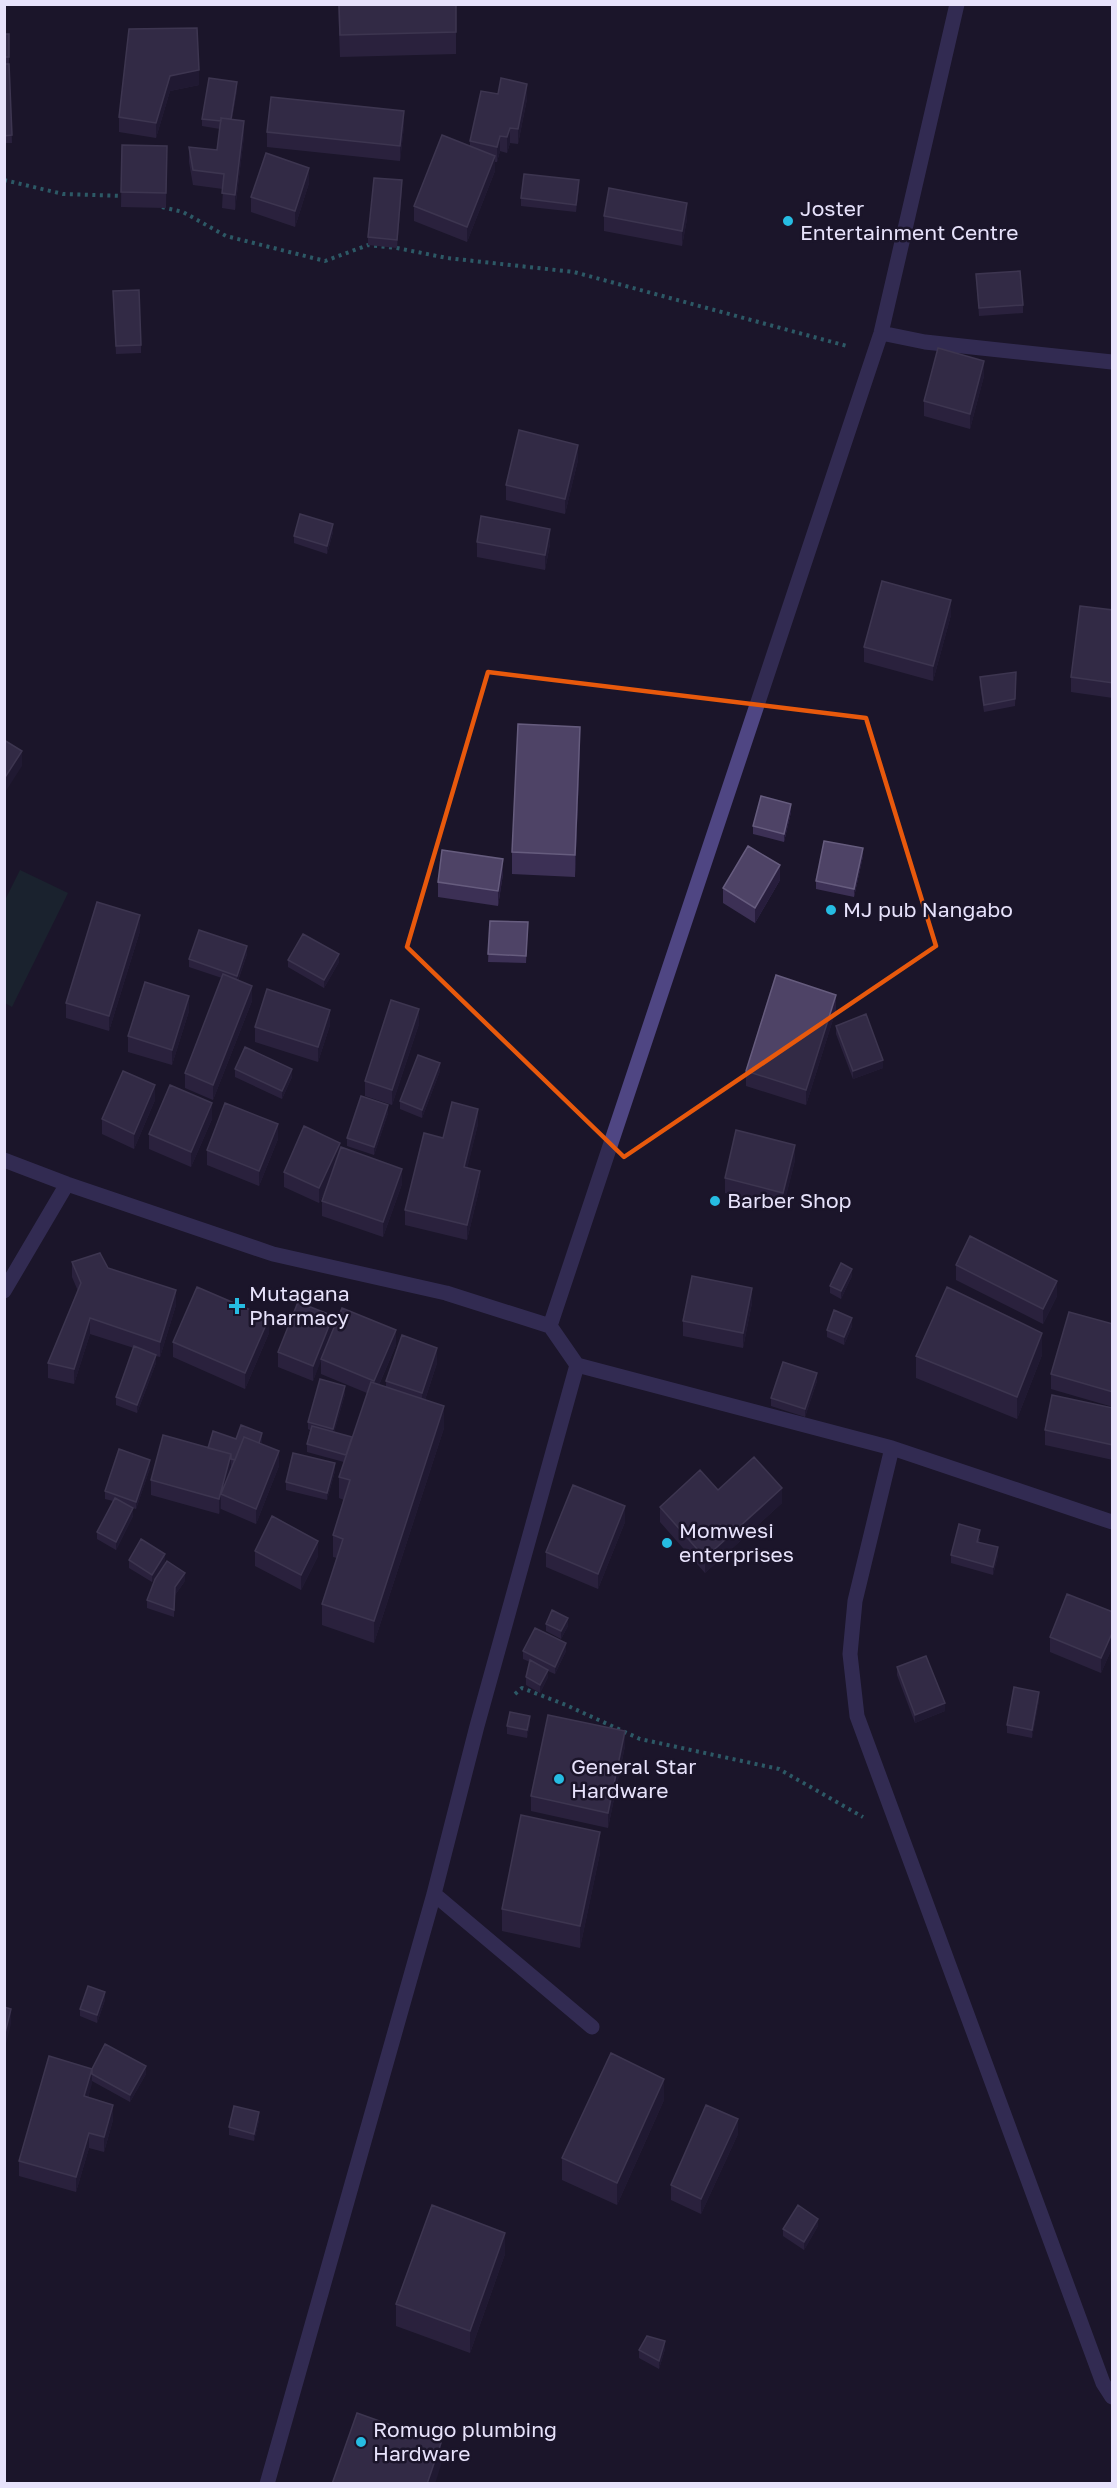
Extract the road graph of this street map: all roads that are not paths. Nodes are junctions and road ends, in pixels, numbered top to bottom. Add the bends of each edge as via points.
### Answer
1 (957, 4) edge
2 (881, 333) junction
3 (1113, 362) edge
4 (4, 1160) edge
5 (67, 1184) junction
6 (4, 1291) edge
7 (550, 1326) junction
8 (577, 1365) junction
9 (892, 1448) junction
10 (1113, 1522) edge
11 (434, 1894) junction
12 (592, 2027) dead end
13 (1113, 2397) edge
14 (267, 2484) edge

1 - 2 street
2 - 3 street via 925,342
2 - 7 street
4 - 5 street
5 - 6 street
5 - 7 street via 273,1254 446,1293
7 - 8 street
8 - 9 street
8 - 11 street
9 - 10 street
9 - 13 street via 855,1601 850,1654 857,1716 1099,2372
11 - 12 street
11 - 14 street

